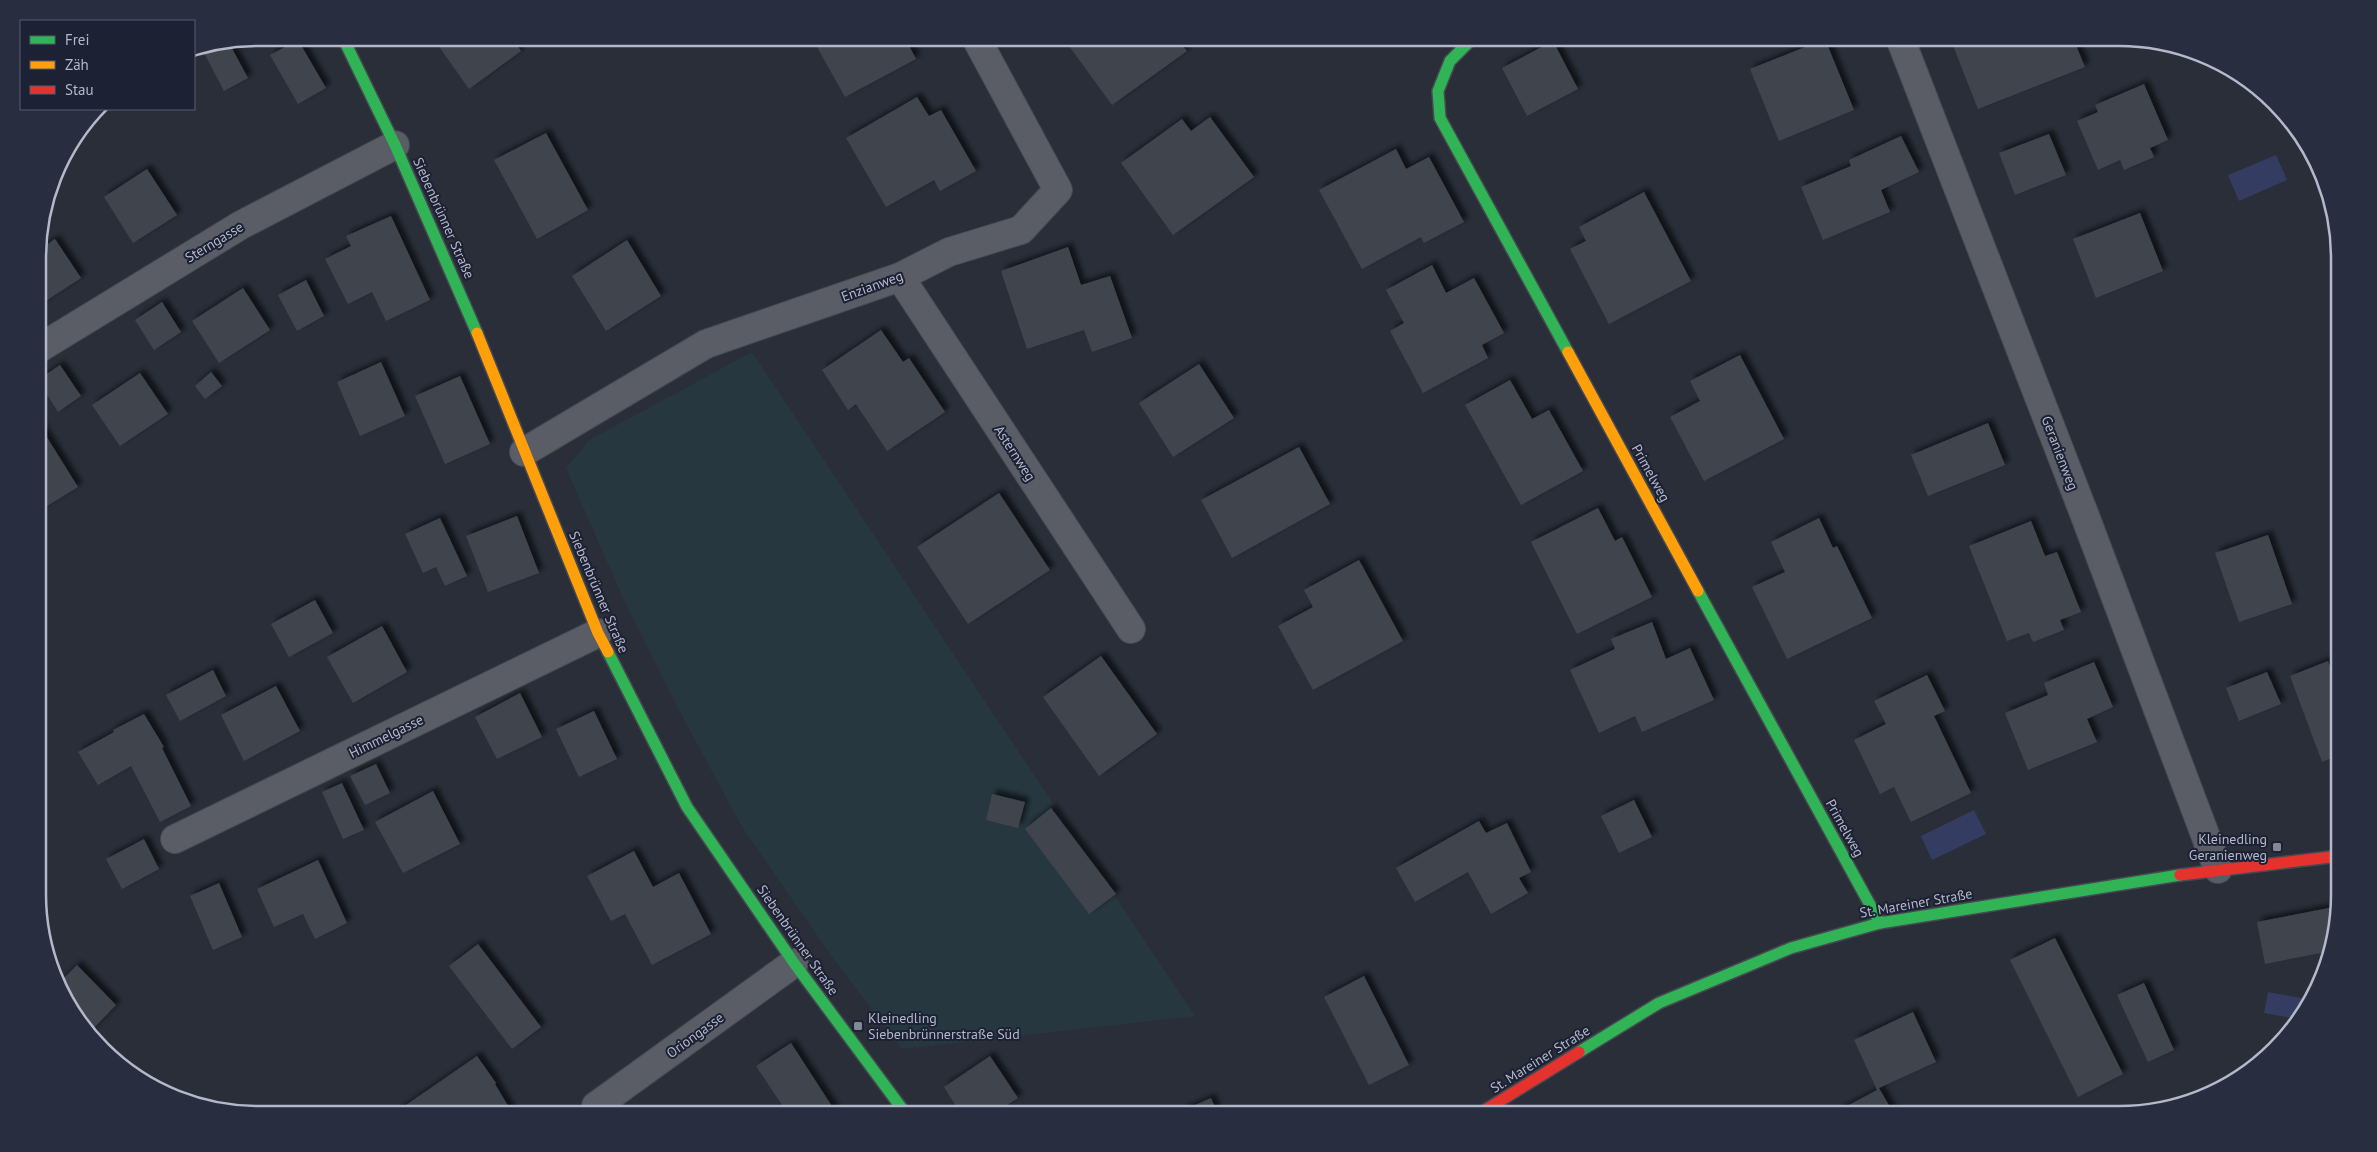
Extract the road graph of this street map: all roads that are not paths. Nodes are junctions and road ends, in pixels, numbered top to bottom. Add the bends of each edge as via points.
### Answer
1 (347, 46) edge
2 (980, 46) edge
3 (1465, 46) edge
4 (1903, 46) edge
5 (395, 144) junction
6 (900, 277) junction
7 (46, 345) edge
8 (524, 452) junction
9 (1131, 629) dead end
10 (598, 633) junction
11 (175, 839) dead end
12 (2331, 857) edge
13 (2218, 869) junction
14 (1880, 923) junction
15 (794, 963) junction
16 (596, 1106) dead end
17 (900, 1106) edge
18 (1492, 1106) edge

1 - 5 street, Siebenbrünner Straße
2 - 6 street, Enzianweg via 1058,190 1021,230 949,252
3 - 14 street, Primelweg via 1450,61 1438,91 1440,118
4 - 13 street, Geranienweg
5 - 7 street, Sterngasse via 241,224
5 - 8 street, Siebenbrünner Straße via 460,292
6 - 8 street, Enzianweg via 706,344
6 - 9 street, Asternweg
8 - 10 street, Siebenbrünner Straße
10 - 11 street, Himmelgasse
10 - 15 street, Siebenbrünner Straße via 687,807
12 - 13 street, St. Mareiner Straße
13 - 14 street, St. Mareiner Straße
14 - 18 street, St. Mareiner Straße via 1791,948 1658,1003
15 - 16 street, Oriongasse
15 - 17 street, Siebenbrünner Straße

